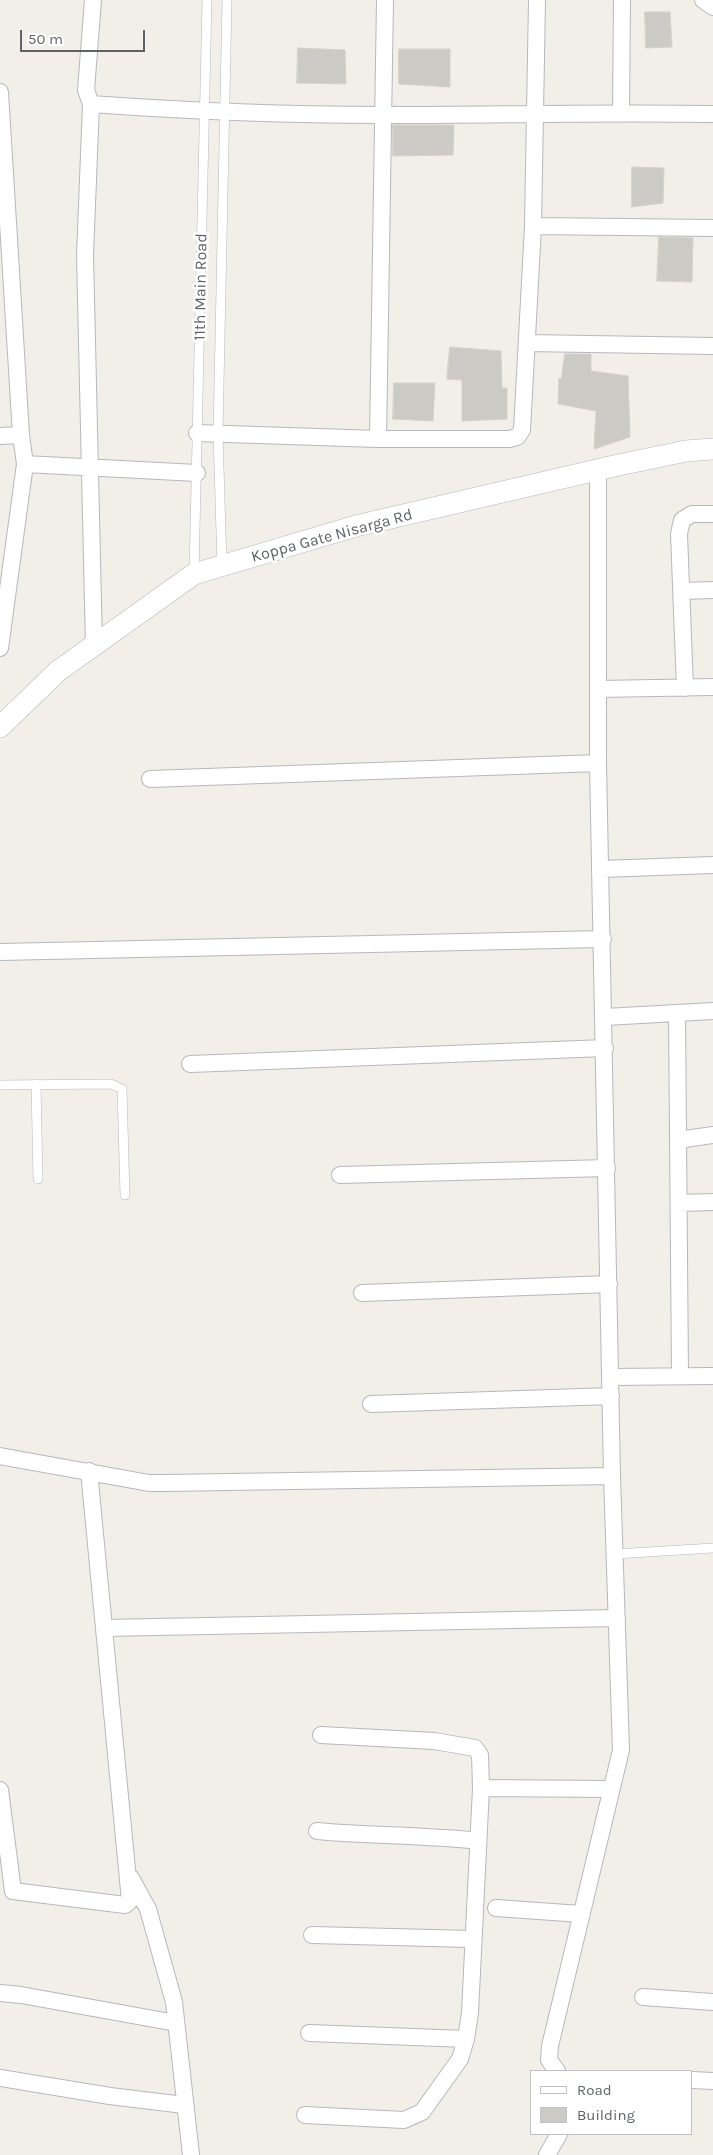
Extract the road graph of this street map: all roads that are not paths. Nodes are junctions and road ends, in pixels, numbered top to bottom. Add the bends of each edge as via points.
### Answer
1 (93, 0) edge
2 (207, 0) edge
3 (227, 0) edge
4 (385, 0) edge
5 (537, 0) edge
6 (622, 0) edge
7 (703, 0) edge
8 (713, 7) edge
9 (0, 92) edge
10 (92, 104) junction
11 (204, 112) junction
12 (226, 112) junction
13 (536, 112) junction
14 (621, 112) junction
15 (713, 114) edge
16 (382, 115) junction
17 (533, 226) junction
18 (713, 228) edge
19 (527, 343) junction
20 (713, 346) edge
21 (197, 433) junction
22 (218, 433) junction
23 (21, 435) junction
24 (0, 436) edge
25 (378, 439) junction
26 (713, 449) edge
27 (25, 464) junction
28 (89, 467) junction
29 (598, 470) junction
30 (197, 473) junction
31 (713, 514) edge
32 (222, 566) junction
33 (194, 574) junction
34 (713, 590) edge
35 (682, 591) junction
36 (94, 646) junction
37 (0, 648) edge
38 (713, 687) edge
39 (685, 688) junction
40 (598, 689) junction
41 (0, 727) edge
42 (598, 763) junction
43 (150, 779) dead end
44 (713, 865) edge
45 (601, 869) junction
46 (603, 938) junction
47 (0, 952) edge
48 (713, 1011) edge
49 (677, 1013) junction
50 (605, 1017) junction
51 (606, 1048) junction
52 (190, 1064) dead end
53 (36, 1084) junction
54 (0, 1085) edge
55 (713, 1135) edge
56 (678, 1140) junction
57 (607, 1168) junction
58 (340, 1174) dead end
59 (38, 1179) dead end
60 (124, 1195) dead end
61 (713, 1202) edge
62 (679, 1203) junction
63 (609, 1284) junction
64 (362, 1293) dead end
65 (680, 1376) junction
66 (713, 1376) edge
67 (611, 1377) junction
68 (611, 1396) junction
69 (372, 1404) dead end
70 (0, 1456) edge
71 (89, 1471) junction
72 (612, 1476) junction
73 (713, 1548) edge
74 (615, 1554) junction
75 (617, 1618) junction
76 (104, 1628) junction
77 (321, 1735) dead end
78 (481, 1788) junction
79 (611, 1789) junction
80 (0, 1790) edge
81 (317, 1831) dead end
82 (478, 1841) junction
83 (128, 1872) junction
84 (6, 1890) edge
85 (496, 1908) dead end
86 (581, 1914) junction
87 (312, 1935) dead end
88 (472, 1939) junction
89 (0, 1993) edge
90 (643, 1997) dead end
91 (713, 2002) edge
92 (176, 2023) junction
93 (309, 2033) dead end
94 (466, 2039) junction
95 (555, 2070) edge
96 (0, 2078) edge
97 (693, 2080) edge
98 (713, 2081) edge
99 (184, 2105) junction
100 (305, 2115) dead end
101 (558, 2135) edge
102 (191, 2155) edge
103 (547, 2155) edge

1 - 10 street via 86,90
2 - 11 lane, 11th Main Road
3 - 12 lane, 11th Main Road
4 - 16 street
5 - 13 street
6 - 14 street
7 - 8 street
9 - 23 street
10 - 11 street
10 - 28 street via 85,255
11 - 12 street
11 - 21 lane, 11th Main Road
12 - 16 street
12 - 22 lane, 11th Main Road
13 - 14 street
13 - 16 street
13 - 17 street
14 - 15 street
16 - 25 street
17 - 18 street
17 - 19 street
19 - 20 street
19 - 25 street via 522,430 517,436 509,439
21 - 22 street
21 - 30 lane, 11th Main Road
22 - 25 street
22 - 32 lane, 11th Main Road
23 - 24 street
23 - 27 street
26 - 29 street, Koppa Gate Nisarga Rd via 686,451
27 - 28 street
27 - 37 street
28 - 30 street
28 - 36 street
29 - 32 street, Koppa Gate Nisarga Rd via 356,526
29 - 40 street
30 - 33 lane, 11th Main Road
31 - 35 street via 692,514 682,520 679,534
32 - 33 street, Koppa Gate Nisarga Rd
33 - 36 street, Koppa Gate Nisarga Rd
34 - 35 street
35 - 39 street
36 - 41 street, Koppa Gate Nisarga Rd via 52,677
38 - 39 street
39 - 40 street
40 - 42 street
42 - 43 street
42 - 45 street
44 - 45 street
45 - 46 street
46 - 47 street
46 - 50 street
48 - 49 street
49 - 50 street
49 - 56 street
50 - 51 street
51 - 52 street
51 - 57 street
53 - 54 lane
53 - 59 lane
53 - 60 lane via 111,1084 122,1089
55 - 56 street
56 - 62 street
57 - 58 street
57 - 63 street
61 - 62 street
62 - 65 street
63 - 64 street
63 - 67 street
65 - 66 street
65 - 67 street
67 - 68 street
68 - 69 street
68 - 72 street
70 - 71 street
71 - 72 street via 149,1483
71 - 76 street
72 - 74 street
73 - 74 lane
74 - 75 street
75 - 76 street
75 - 79 street via 621,1750
76 - 83 street
77 - 78 street via 434,1741 475,1748 480,1755
78 - 79 street
78 - 82 street
79 - 86 street
80 - 84 street
81 - 82 street via 376,1836 438,1836
82 - 88 street
83 - 84 street via 130,1901 125,1905
83 - 92 street via 148,1909 174,2002
85 - 86 street
86 - 95 street via 550,2046 549,2060
87 - 88 street
88 - 94 street
89 - 92 street
90 - 91 street
92 - 99 street
93 - 94 street
94 - 100 street via 460,2059 422,2112 404,2120
96 - 99 street
97 - 98 street
99 - 102 street
101 - 103 street

